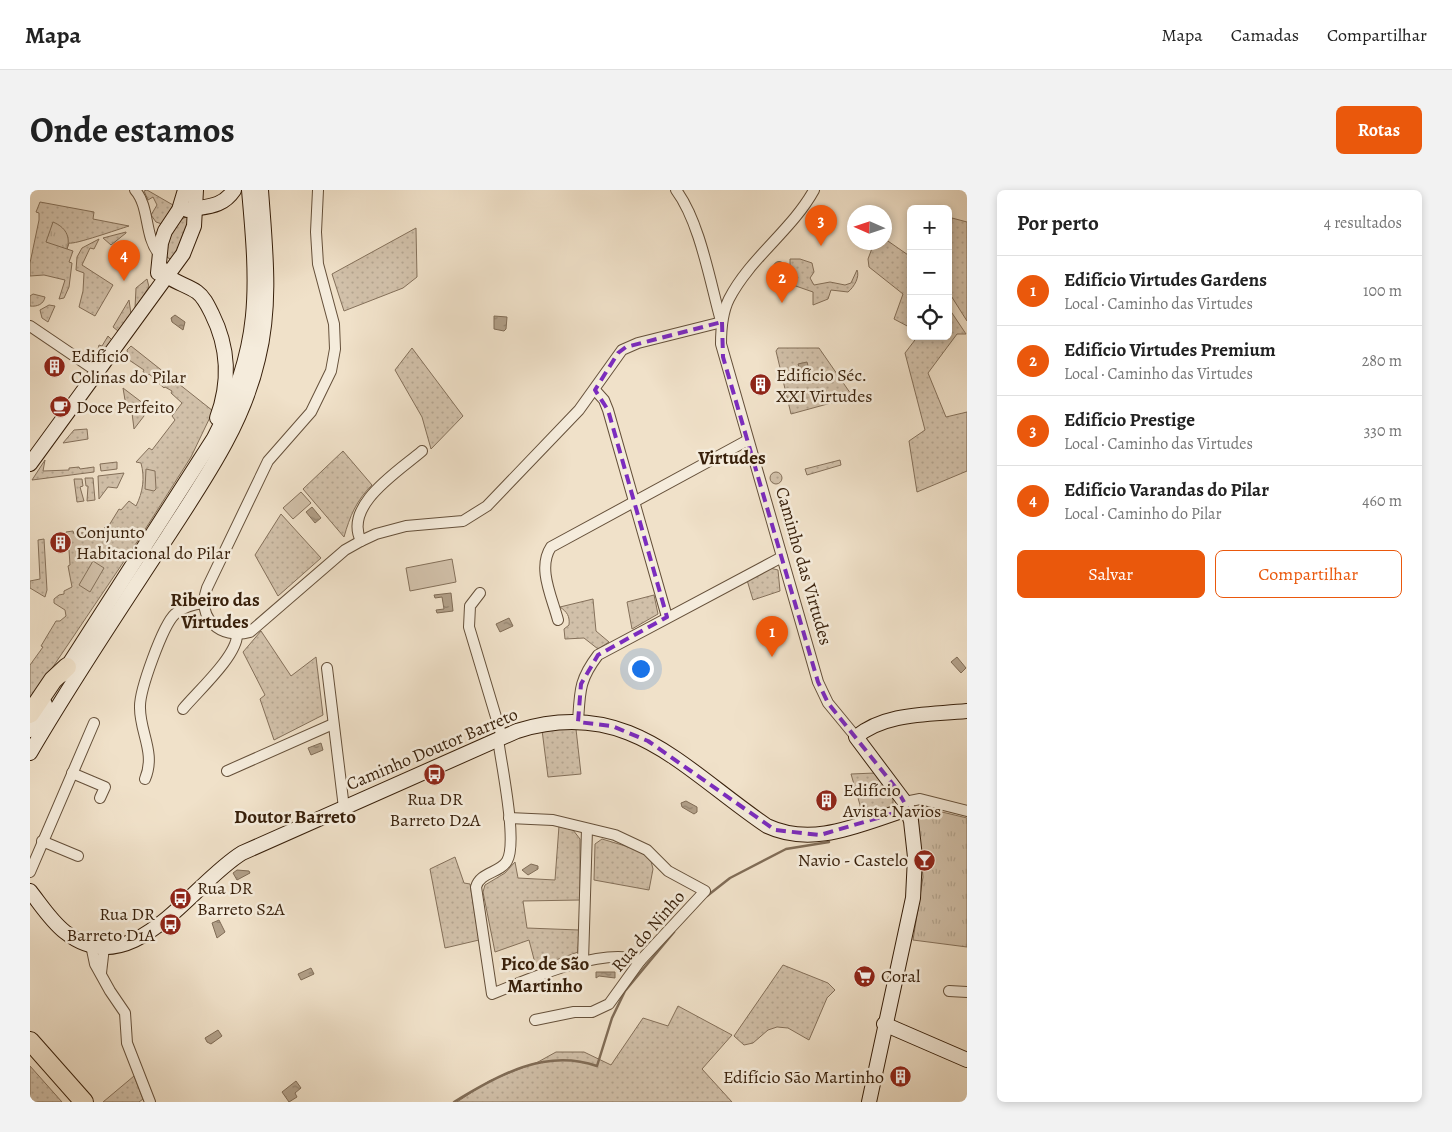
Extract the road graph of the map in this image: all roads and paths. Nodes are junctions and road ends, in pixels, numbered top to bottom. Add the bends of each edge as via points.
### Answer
1 (135, 190) edge
2 (185, 190) edge
3 (196, 190) edge
4 (234, 190) edge
5 (249, 190) edge
6 (261, 190) edge
7 (318, 190) edge
8 (676, 190) edge
9 (814, 190) edge
10 (196, 209) junction
11 (177, 214) junction
12 (146, 220) junction
13 (165, 231) junction
14 (178, 262) junction
15 (162, 265) junction
16 (722, 322) junction
17 (30, 326) edge
18 (98, 372) junction
19 (595, 390) junction
20 (748, 440) junction
21 (422, 450) dead end
22 (200, 460) junction
23 (30, 464) edge
24 (632, 501) junction
25 (361, 541) junction
26 (782, 557) junction
27 (480, 593) dead end
28 (204, 603) junction
29 (667, 617) junction
30 (558, 620) dead end
31 (237, 634) junction
32 (67, 667) junction
33 (326, 668) dead end
34 (183, 709) dead end
35 (967, 711) edge
36 (30, 714) edge
37 (578, 722) junction
38 (94, 723) dead end
39 (333, 724) junction
40 (30, 730) edge
41 (856, 737) junction
42 (500, 738) junction
43 (30, 753) edge
44 (227, 771) dead end
45 (72, 773) junction
46 (145, 779) dead end
47 (100, 798) dead end
48 (906, 805) junction
49 (344, 808) junction
50 (967, 811) edge
51 (509, 818) junction
52 (587, 829) junction
53 (42, 842) junction
54 (78, 856) dead end
55 (30, 872) edge
56 (30, 891) edge
57 (98, 946) junction
58 (583, 961) junction
59 (640, 961) junction
60 (949, 990) dead end
61 (967, 992) edge
62 (535, 1020) dead end
63 (884, 1024) junction
64 (30, 1041) edge
65 (30, 1054) edge
66 (967, 1060) edge
67 (71, 1102) edge
68 (84, 1102) edge
69 (150, 1102) edge
70 (869, 1102) edge

1 - 12 street
2 - 11 main road
3 - 10 main road
4 - 10 main road via 218,204
5 - 22 main road via 256,280 250,344 232,403
6 - 43 main road via 266,313 258,359 241,414 213,465
7 - 28 street via 318,264 334,324 335,348 331,371 311,412 263,470 207,588
8 - 16 street via 685,202 695,228
9 - 16 street, Caminho das Virtudes via 802,210 752,266 730,298
10 - 11 main road
10 - 14 main road via 189,241
11 - 13 main road
12 - 13 street via 158,230
12 - 15 street
13 - 15 main road
14 - 15 main road
14 - 15 main road
15 - 18 main road via 153,295
15 - 22 main road via 202,297 216,322 224,346 226,373 222,403
16 - 19 street via 626,347 614,358
16 - 20 street, Caminho das Virtudes via 723,357
17 - 18 street
18 - 23 main road
19 - 24 street via 608,410
19 - 25 street via 526,466 473,517 406,526
20 - 24 street
20 - 26 street, Caminho das Virtudes
21 - 25 street via 361,507 356,529
22 - 32 main road
24 - 29 street
24 - 30 street via 551,546 543,566
25 - 31 street via 345,550 250,632
26 - 29 street
26 - 41 street, Caminho das Virtudes via 821,689 828,703
27 - 42 street via 470,606 469,627
28 - 31 street via 208,620 214,627
28 - 46 street via 186,608 170,619 142,693 140,716 150,755
29 - 37 street via 598,655 585,672 581,684
31 - 34 street via 231,654
32 - 36 highway via 53,680
32 - 40 main road
33 - 39 street
35 - 41 main road via 885,720
37 - 42 main road, Caminho Doutor Barreto via 537,724
37 - 48 main road, Caminho Doutor Barreto via 612,726 648,741 767,826 785,833 820,835
38 - 45 street
39 - 44 street
39 - 49 street
41 - 48 main road, Caminho das Virtudes
42 - 49 main road, Caminho Doutor Barreto
42 - 51 street
45 - 47 street via 105,787
45 - 53 street
48 - 50 street via 920,799
48 - 63 main road via 915,857 914,887
49 - 57 main road, Caminho Doutor Barreto via 232,860 147,935 129,944
51 - 52 street via 546,819
51 - 58 street via 511,846 507,861 480,878 476,887 492,994
52 - 58 street
52 - 59 street, Rua do Ninho via 615,835 647,850 668,871 705,891
53 - 54 street
53 - 55 street
56 - 57 main road via 63,930
57 - 69 street via 92,954 110,991 125,1012 127,1043
58 - 59 street via 624,956
59 - 62 street, Rua do Ninho via 609,1004 601,1009
60 - 61 street
63 - 66 main road
63 - 70 main road
64 - 68 highway
65 - 67 highway

